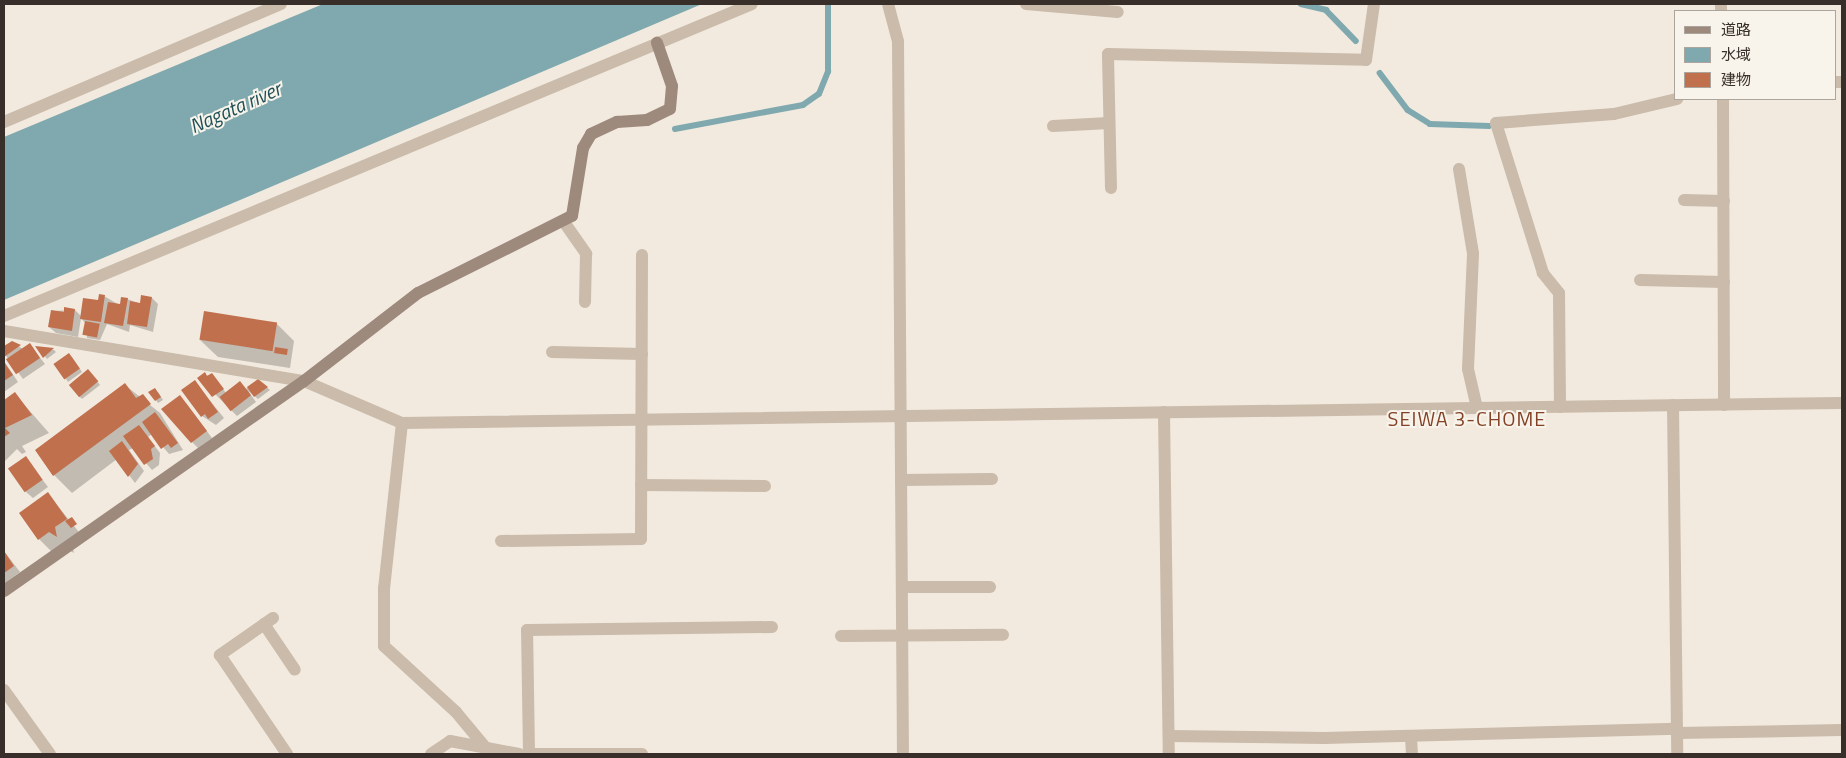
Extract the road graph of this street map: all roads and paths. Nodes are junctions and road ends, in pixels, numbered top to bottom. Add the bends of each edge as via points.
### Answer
1 (281, 4) edge
2 (752, 4) edge
3 (888, 4) edge
4 (1026, 4) edge
5 (1374, 4) edge
6 (1118, 12) dead end
7 (657, 43) junction
8 (1674, 100) edge
9 (1723, 100) edge
10 (4, 122) edge
11 (1109, 122) junction
12 (1053, 126) dead end
13 (1458, 169) dead end
14 (1111, 188) dead end
15 (1684, 200) dead end
16 (1724, 201) junction
17 (564, 222) junction
18 (642, 255) dead end
19 (1640, 280) dead end
20 (1724, 282) junction
21 (585, 302) dead end
22 (4, 316) edge
23 (4, 331) edge
24 (552, 352) dead end
25 (642, 354) junction
26 (304, 381) junction
27 (1842, 403) edge
28 (1673, 405) junction
29 (1724, 405) junction
30 (1560, 407) junction
31 (1477, 408) junction
32 (1164, 412) junction
33 (900, 416) junction
34 (642, 420) junction
35 (402, 423) junction
36 (992, 479) dead end
37 (901, 480) junction
38 (642, 485) junction
39 (765, 486) dead end
40 (501, 541) dead end
41 (902, 587) junction
42 (990, 588) dead end
43 (4, 591) edge
44 (772, 627) dead end
45 (1003, 635) dead end
46 (842, 636) dead end
47 (902, 636) junction
48 (295, 670) dead end
49 (4, 690) edge
50 (1842, 730) edge
51 (1677, 731) junction
52 (1169, 736) junction
53 (1411, 736) junction
54 (485, 746) junction
55 (50, 754) edge
56 (287, 754) edge
57 (431, 754) edge
58 (519, 754) edge
59 (530, 754) edge
60 (642, 754) edge
61 (903, 754) edge
62 (1169, 754) edge
63 (1412, 754) edge
64 (1677, 754) edge

1 - 10 street
2 - 7 street
3 - 33 street via 898,42
4 - 6 street
5 - 11 street via 1366,60 1108,54
7 - 17 street via 672,86 670,109 647,120 617,122 591,134 583,148 572,216
7 - 22 street
8 - 30 street via 1614,114 1496,123 1543,273 1559,293
9 - 16 street
11 - 12 street
11 - 14 street
13 - 31 street via 1473,254 1468,370
15 - 16 street
16 - 20 street
17 - 21 street via 586,254
17 - 26 street via 418,293
18 - 25 street
19 - 20 street
20 - 29 street
23 - 26 street
24 - 25 street
25 - 34 street
26 - 35 street
26 - 43 street
27 - 29 street
28 - 29 street
28 - 30 street
28 - 51 street
30 - 31 street
31 - 32 street
32 - 33 street
32 - 52 street
33 - 34 street
33 - 37 street
34 - 35 street
34 - 38 street
35 - 54 street via 384,588 384,646 456,712
36 - 37 street
37 - 41 street
38 - 39 street
38 - 40 street via 641,539
41 - 42 street
41 - 47 street
44 - 59 street via 527,630
45 - 47 street
46 - 47 street
47 - 61 street
48 - 56 street via 268,621 220,655
49 - 55 street
50 - 51 street
51 - 53 street
51 - 64 street
52 - 53 street
52 - 62 street
53 - 63 street
54 - 57 street via 450,741
54 - 58 street
59 - 60 street

